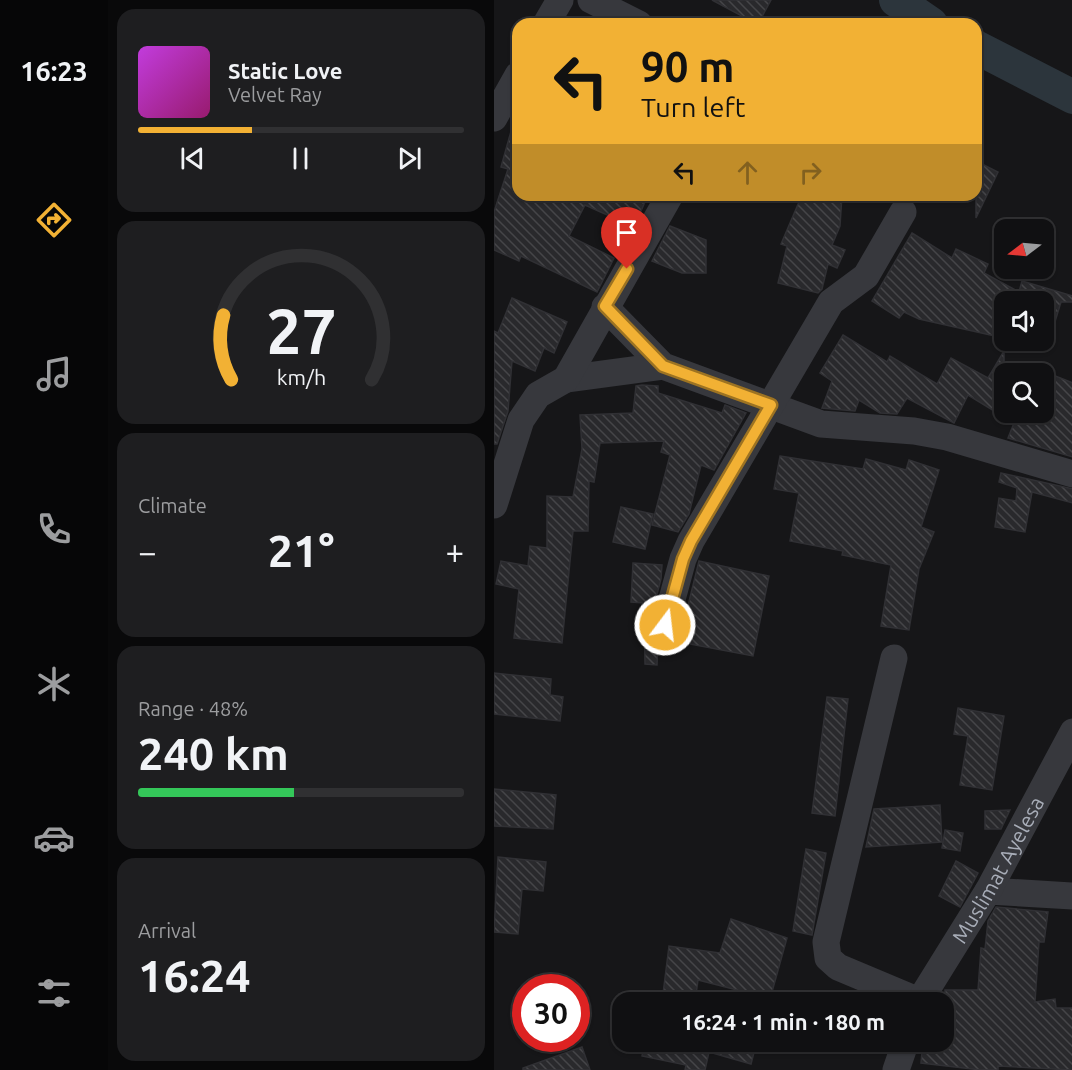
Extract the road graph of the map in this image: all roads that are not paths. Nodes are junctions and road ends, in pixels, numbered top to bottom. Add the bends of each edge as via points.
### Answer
1 (560, 0) edge
2 (591, 0) edge
3 (550, 18) edge
4 (627, 18) edge
5 (512, 86) edge
6 (494, 118) edge
7 (666, 201) edge
8 (903, 212) dead end
9 (605, 306) junction
10 (663, 366) junction
11 (566, 379) junction
12 (771, 405) junction
13 (1073, 474) edge
14 (494, 505) edge
15 (665, 625) dead end
16 (894, 658) dead end
17 (1073, 732) edge
18 (988, 891) junction
19 (1073, 896) edge
20 (898, 992) edge
21 (925, 992) edge
22 (902, 1052) edge
23 (896, 1070) edge

1 - 3 street
2 - 4 street
5 - 6 street
7 - 9 street
8 - 12 street via 866,276 831,302
9 - 10 street
9 - 11 street
10 - 11 street
10 - 12 street
11 - 14 street via 538,395 521,420
12 - 13 street via 821,424 947,436
12 - 15 street via 691,541
16 - 20 street via 826,942 828,958 838,967
17 - 18 street, Muslimat Ayelesa
18 - 19 street
18 - 21 street, Muslimat Ayelesa
22 - 23 street

